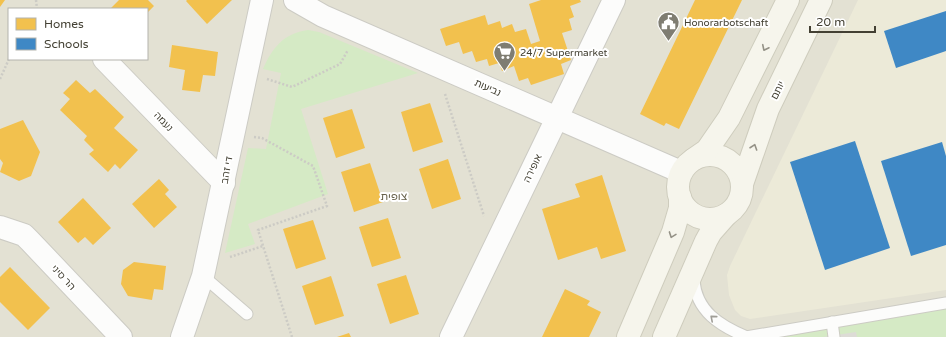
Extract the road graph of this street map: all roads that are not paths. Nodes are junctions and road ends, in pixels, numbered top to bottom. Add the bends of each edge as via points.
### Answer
1 (262, 0) edge
2 (295, 0) edge
3 (614, 0) edge
4 (788, 0) edge
5 (821, 0) edge
6 (105, 60) edge
7 (556, 118) junction
8 (688, 166) junction
9 (224, 182) junction
10 (742, 184) junction
11 (680, 197) junction
12 (726, 215) junction
13 (0, 227) edge
14 (204, 270) junction
15 (693, 270) junction
16 (946, 302) edge
17 (247, 314) dead end
18 (832, 322) junction
19 (776, 334) edge
20 (121, 337) edge
21 (182, 337) edge
22 (451, 337) edge
23 (628, 337) edge
24 (664, 337) edge
25 (746, 337) edge
26 (834, 337) edge

1 - 9 street, די זהב
2 - 7 street, נביעות via 323,16
3 - 7 street, אופירה
4 -> 8 main road via 729,118 712,143
10 -> 5 main road, יותם via 768,109
6 - 9 street, נעמה
7 - 8 street, נביעות
7 - 22 street, אופירה
8 - 10 main road via 707,155 725,158 738,171
8 - 11 main road via 678,184
9 - 14 street, די זהב
10 - 12 main road via 739,202
11 - 12 main road via 686,208 696,216 714,219
11 -> 23 main road via 680,208 673,232
12 - 15 main road via 711,232
13 - 20 street, הר סיני via 24,235
14 - 17 lane
14 - 21 street, די זהב
15 - 24 main road
25 -> 15 lane via 720,324 705,310 694,292
16 - 18 lane
18 - 19 lane
18 - 26 lane
19 - 25 lane

